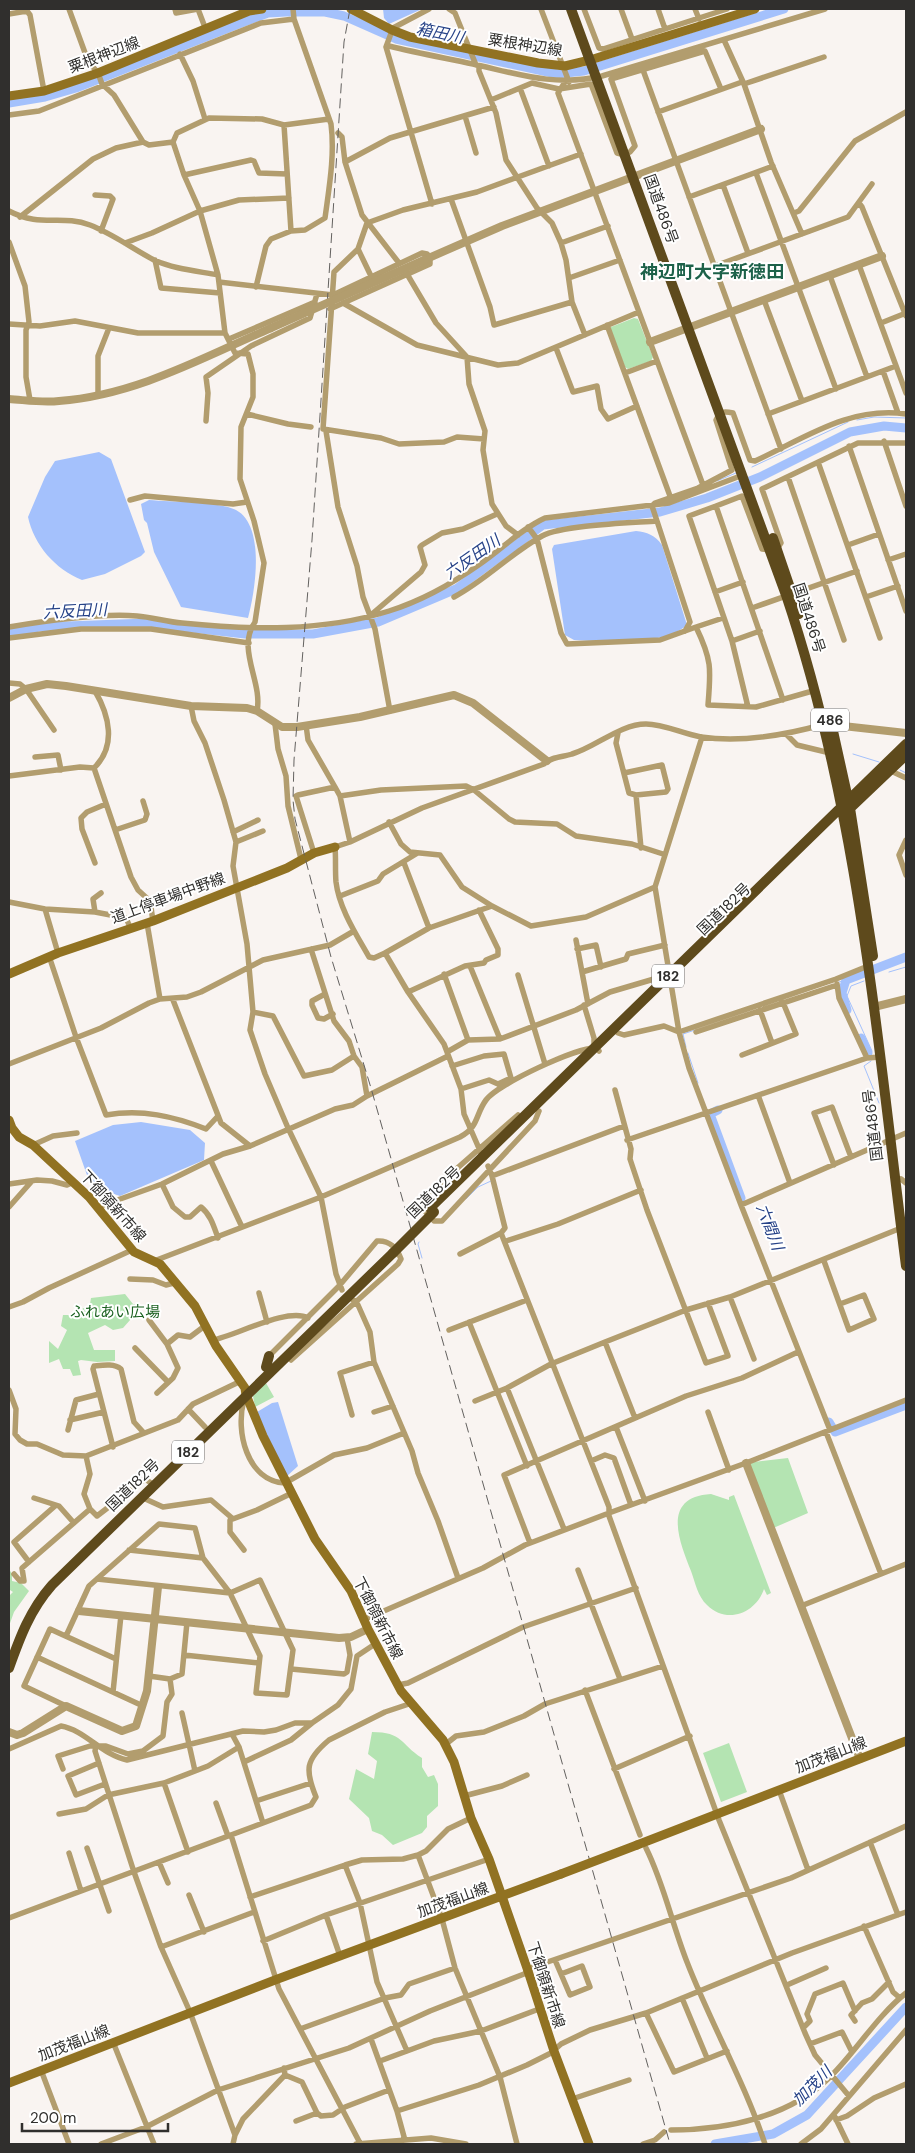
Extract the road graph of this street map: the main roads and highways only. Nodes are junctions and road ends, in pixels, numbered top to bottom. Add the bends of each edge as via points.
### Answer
1 (262, 9) edge
2 (351, 9) edge
3 (571, 9) edge
4 (577, 9) edge
5 (755, 9) edge
6 (744, 10) edge
7 (593, 61) junction
8 (9, 96) edge
9 (789, 594) junction
10 (828, 724) junction
11 (906, 744) edge
12 (906, 756) edge
13 (847, 807) junction
14 (336, 847) road end
15 (9, 974) edge
16 (668, 979) junction
17 (877, 1006) junction
18 (596, 1049) junction
19 (9, 1120) edge
20 (892, 1138) junction
21 (904, 1181) edge
22 (905, 1225) edge
23 (906, 1266) edge
24 (269, 1356) road end
25 (290, 1360) road end
26 (269, 1368) junction
27 (244, 1388) junction
28 (152, 1482) junction
29 (9, 1648) edge
30 (9, 1668) edge
31 (906, 1741) edge
32 (503, 1897) junction
33 (9, 2083) edge
34 (589, 2144) edge

1 - 8 main road, 粟根神辺線 via 249,11 98,74 44,91
2 - 7 main road, 粟根神辺線 via 391,31 410,37 565,67
3 - 7 highway, 国道486号 / 486
4 - 7 highway, 国道486号 / 486
5 - 6 main road, 粟根神辺線
6 - 7 main road, 粟根神辺線
7 - 9 highway, 国道486号 / 486
9 - 10 highway, 国道486号 / 486
9 - 10 highway, 国道486号 / 486
10 - 13 highway, 国道486号 / 486
10 - 13 highway, 国道486号 / 486 via 831,753
11 - 13 highway, 国道182号 / 182
12 - 13 highway, 国道182号 / 182
13 - 16 highway, 国道182号 / 182
13 - 17 highway, 国道486号 / 486
14 - 15 main road, 道上停車場中野線 via 314,853 287,868 150,922 53,954
16 - 18 highway, 国道182号 / 182
16 - 18 highway, 国道182号 / 182 via 618,1033
17 - 20 highway, 国道486号 / 486
17 - 20 highway, 国道486号 / 486 via 880,1057
18 - 26 highway, 国道182号 / 182
19 - 27 main road, 下御領新市線 via 19,1137 33,1145 98,1207 132,1250 160,1264 195,1306
20 - 21 highway, 国道486号 / 486
20 - 22 highway, 国道486号 / 486
21 - 22 highway, 国道486号 / 486
22 - 23 highway, 国道486号 / 486
24 - 26 highway
25 - 26 highway
26 - 27 highway, 国道182号 / 182
27 - 28 highway, 国道182号 / 182
27 - 28 highway, 国道182号 / 182
27 - 32 main road, 下御領新市線 via 285,1483 315,1539 351,1591 398,1685 446,1744
28 - 29 highway, 国道182号 / 182 via 36,1592
28 - 30 highway, 国道182号 / 182 via 141,1497 41,1597 21,1632
31 - 32 main road, 加茂福山線, bridge
32 - 33 main road, 加茂福山線 via 190,2012
32 - 34 main road, 下御領新市線 via 539,2009

